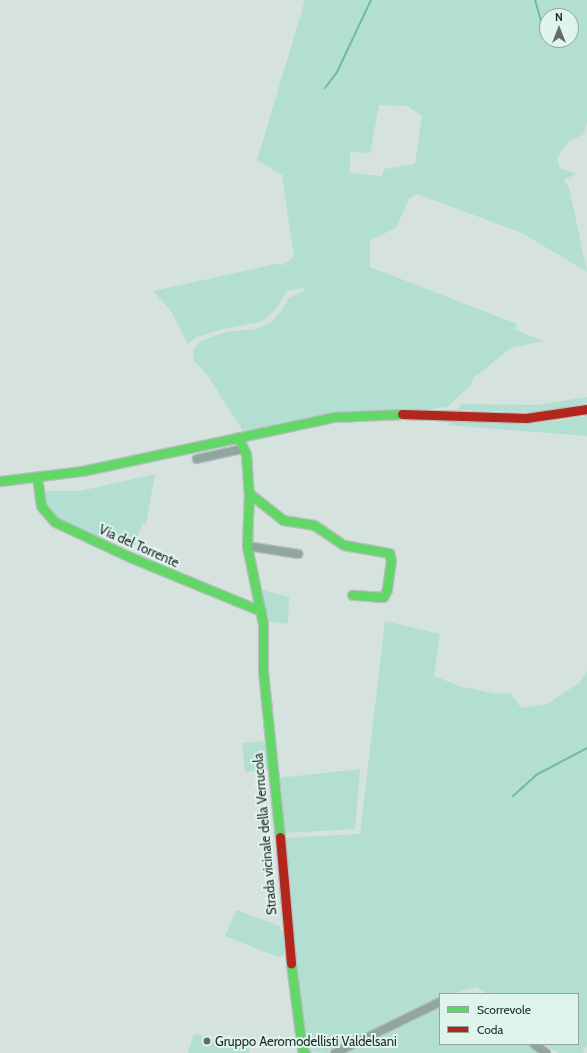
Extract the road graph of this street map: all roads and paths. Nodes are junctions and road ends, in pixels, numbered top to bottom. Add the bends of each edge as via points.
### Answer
1 (587, 409) edge
2 (238, 437) junction
3 (242, 449) junction
4 (197, 459) dead end
5 (37, 477) junction
6 (0, 481) edge
7 (249, 493) junction
8 (247, 546) junction
9 (298, 554) dead end
10 (352, 595) dead end
11 (261, 611) junction
12 (439, 1002) edge
13 (535, 1045) edge
14 (306, 1053) edge
15 (335, 1053) edge
16 (546, 1053) edge

1 - 2 street via 526,418 396,414 334,417
2 - 3 street, Strada vicinale della Verrucola
2 - 5 street via 90,470
3 - 4 street
3 - 7 street, Strada vicinale della Verrucola via 246,454
5 - 6 street
5 - 11 street, Via del Torrente via 40,502 46,514 55,522 130,557
7 - 8 street, Strada vicinale della Verrucola
7 - 10 street via 283,520 314,525 344,545 389,553 391,560 387,590 383,597
8 - 9 street
8 - 11 street, Strada vicinale della Verrucola
11 - 14 street, Strada vicinale della Verrucola via 263,671 283,870 285,920 302,1049
12 - 15 street
13 - 16 street

